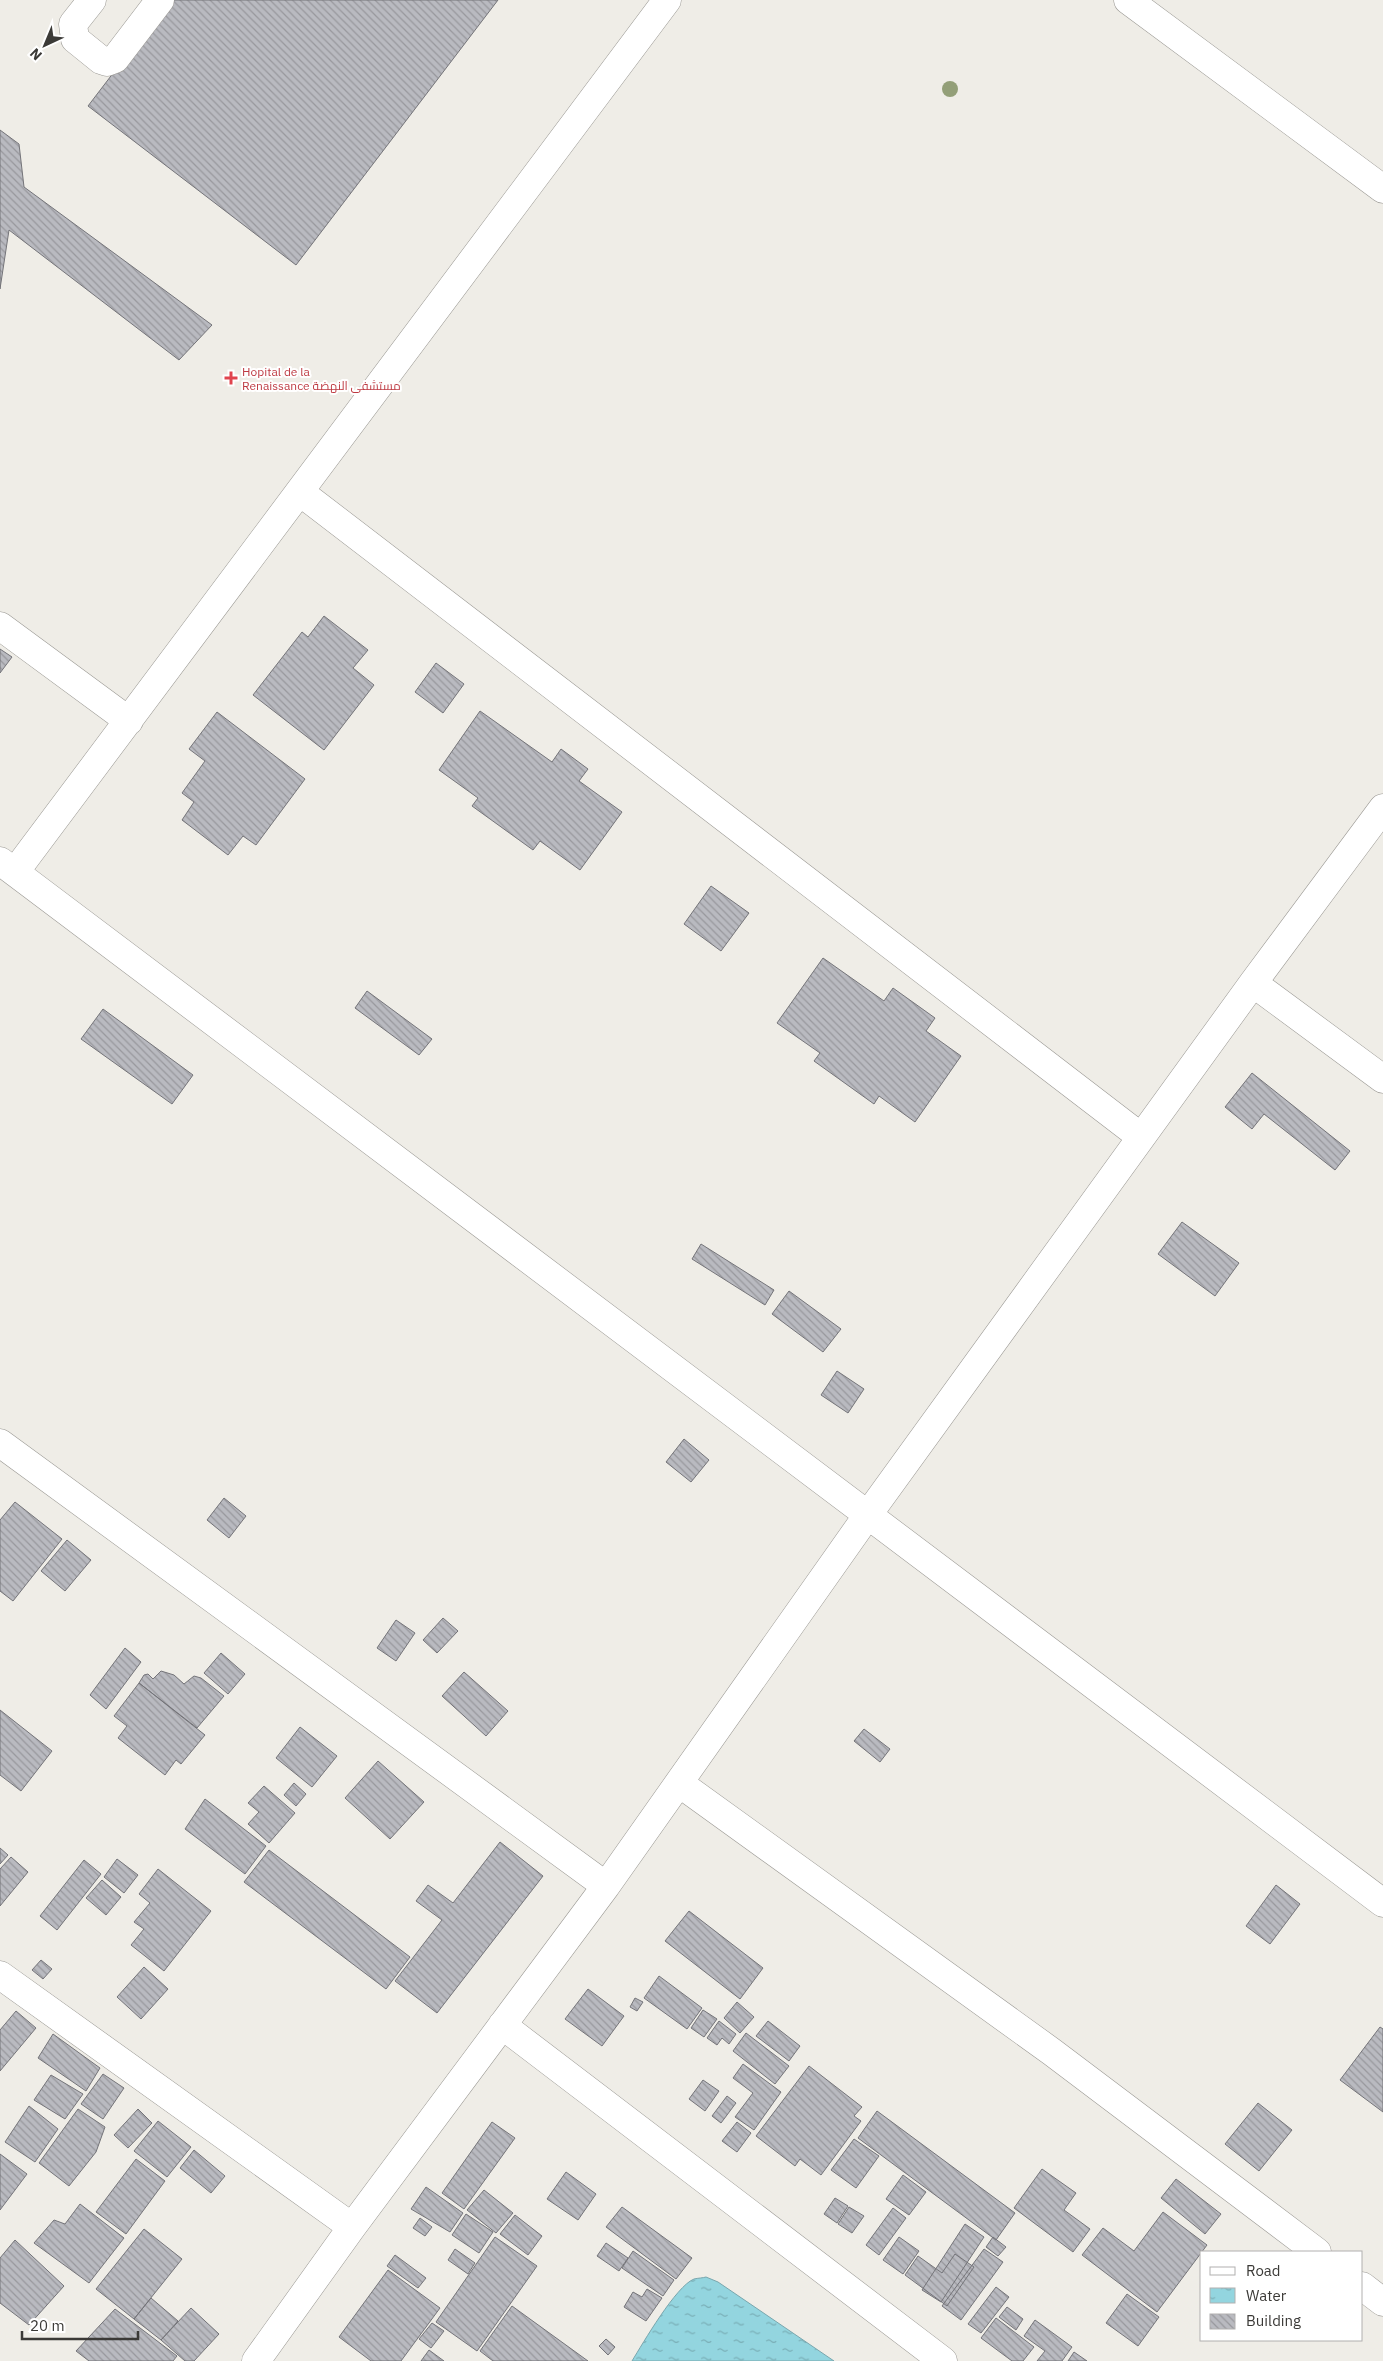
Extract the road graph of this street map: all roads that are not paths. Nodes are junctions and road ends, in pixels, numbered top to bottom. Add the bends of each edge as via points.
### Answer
1 (92, 0) edge
2 (160, 0) edge
3 (667, 0) edge
4 (1128, 0) edge
5 (1383, 189) edge
6 (300, 492) junction
7 (0, 626) edge
8 (129, 720) junction
9 (1383, 808) edge
10 (8, 867) edge
11 (1252, 983) junction
12 (1383, 1078) edge
13 (1141, 1138) junction
14 (0, 1443) edge
15 (867, 1516) junction
16 (679, 1783) junction
17 (606, 1886) junction
18 (1383, 1902) edge
19 (0, 1975) edge
20 (502, 2025) junction
21 (352, 2227) junction
22 (1317, 2251) edge
23 (1363, 2287) edge
24 (1383, 2302) edge
25 (256, 2361) edge
26 (943, 2361) edge

1 - 2 street via 73,24 72,32 75,39 107,62 115,59
3 - 6 street
4 - 5 street
6 - 8 street
6 - 13 street
7 - 8 street
8 - 10 street
9 - 11 street
10 - 15 street
11 - 12 street
11 - 13 street
13 - 15 street
14 - 17 street
15 - 16 street
15 - 18 street
16 - 17 street
16 - 22 street via 1052,2052
17 - 20 street
19 - 21 street
20 - 21 street
20 - 26 street
21 - 25 street
23 - 24 street

